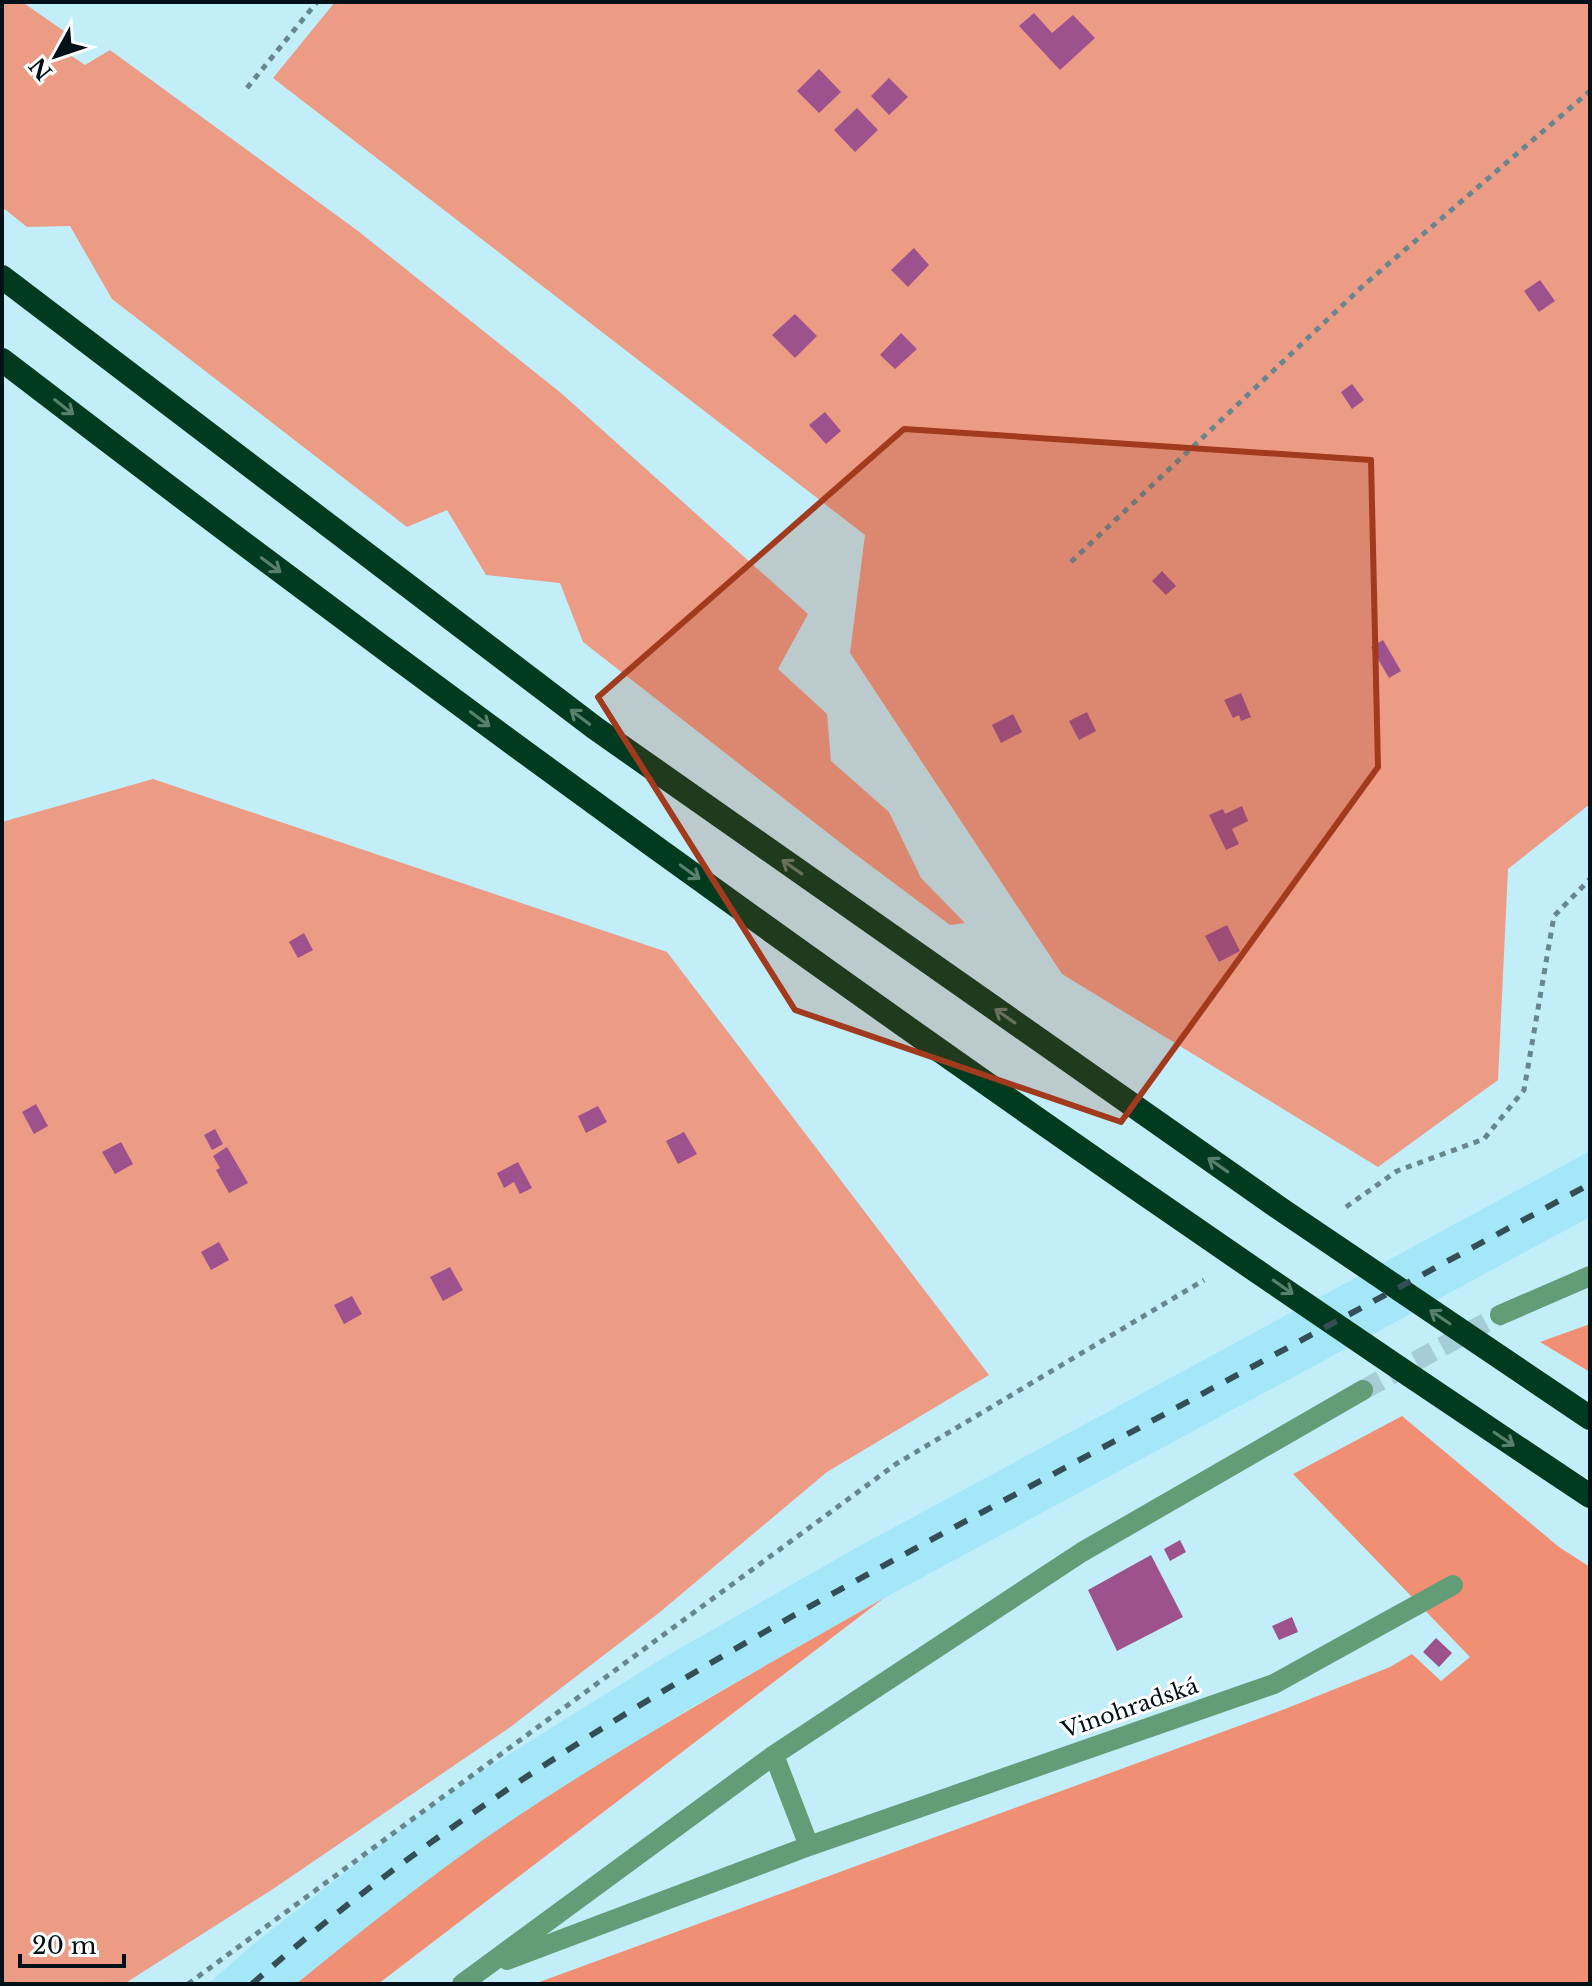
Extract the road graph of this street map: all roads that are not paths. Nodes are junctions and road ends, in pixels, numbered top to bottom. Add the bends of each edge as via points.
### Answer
1 (2, 277) edge
2 (2, 360) edge
3 (1590, 1276) edge
4 (1500, 1315) tunnel mouth
5 (1363, 1390) tunnel mouth
6 (1590, 1418) edge
7 (1590, 1496) edge
8 (1453, 1585) dead end
9 (774, 1755) junction
10 (809, 1846) junction
11 (481, 1970) junction
12 (462, 1984) edge

6 -> 1 highway via 1282,1210 595,728
2 -> 7 highway via 559,778 892,1017
3 - 4 street
5 - 9 street, Vinohradská via 1082,1552
8 - 10 street, Vinohradská via 1274,1684
9 - 10 street
9 - 11 street, Vinohradská
10 - 11 street, Vinohradská
11 - 12 street, Vinohradská

